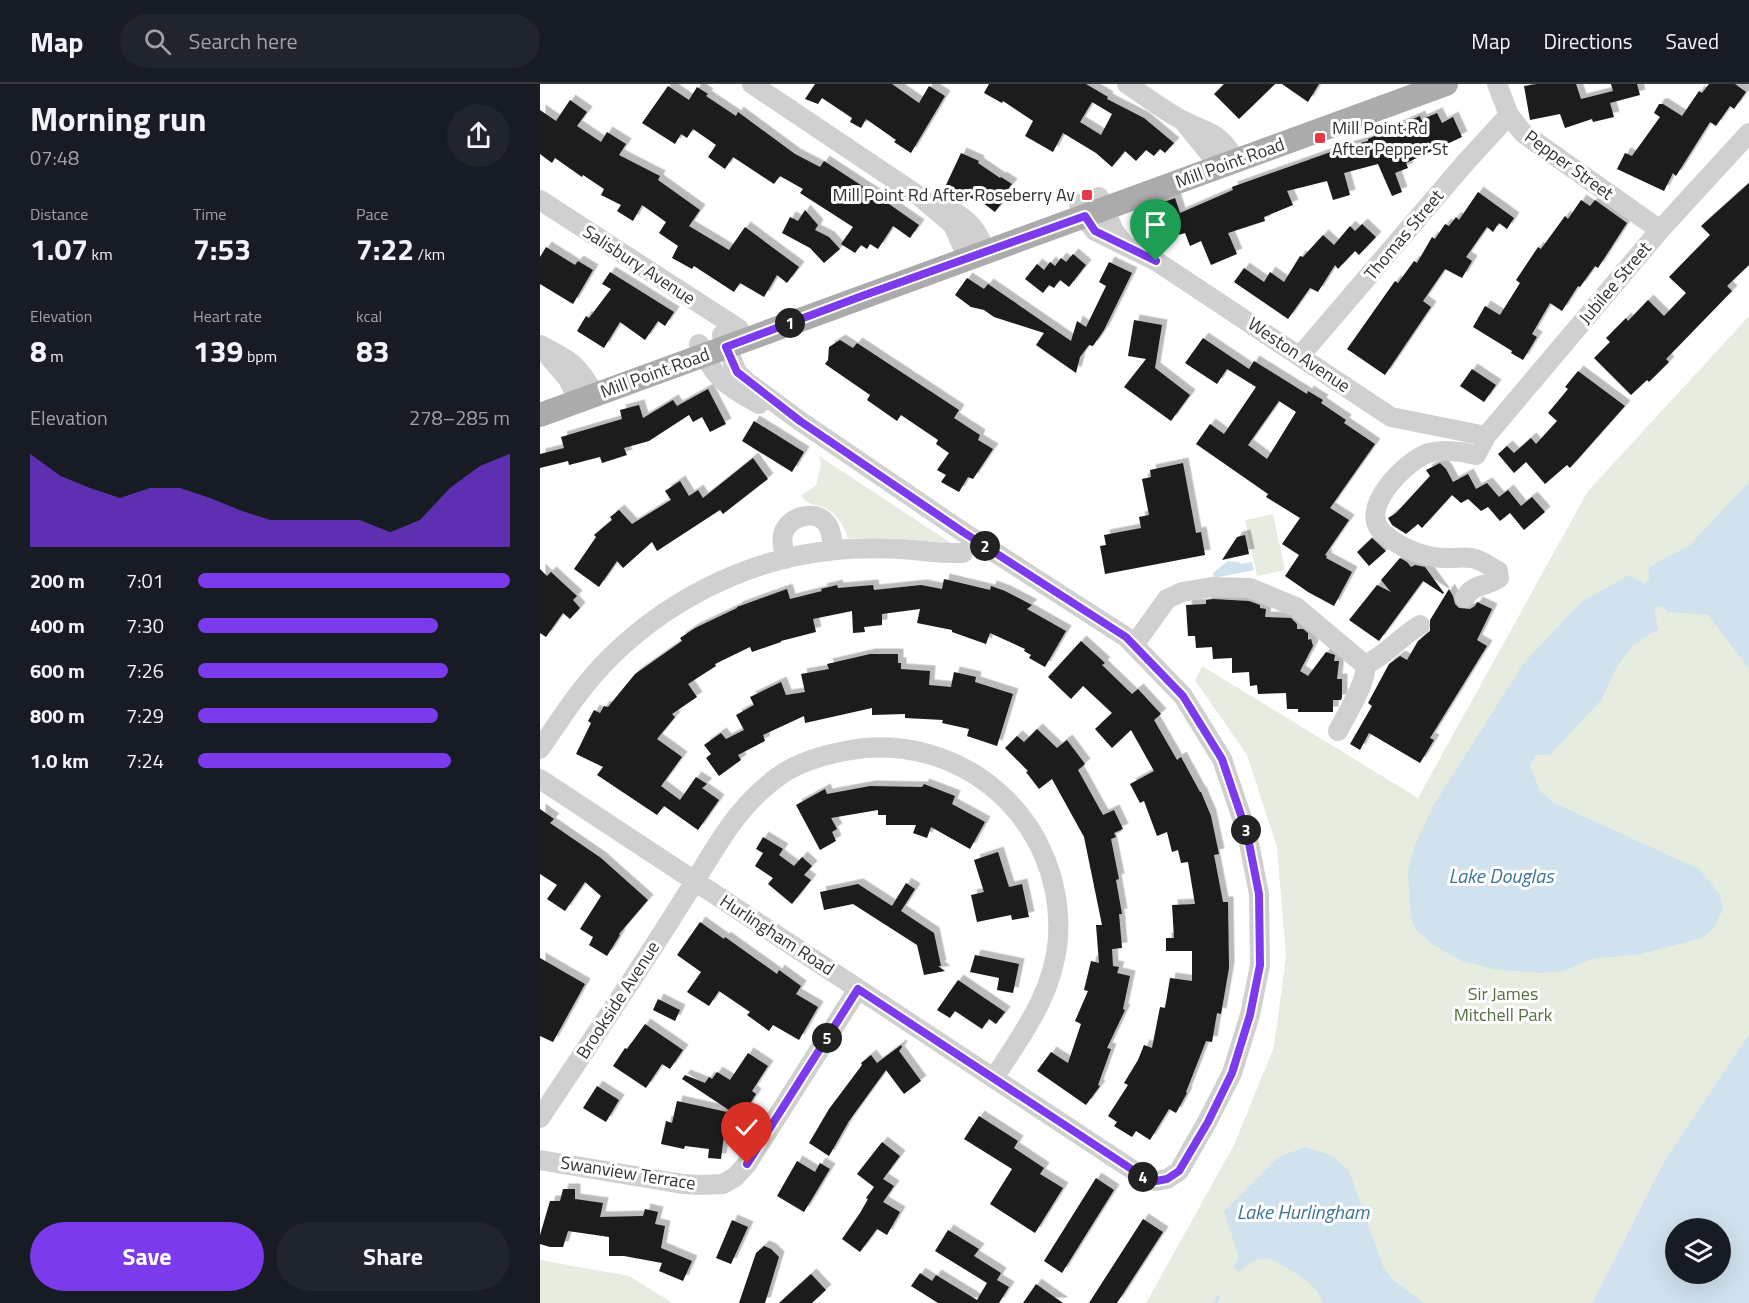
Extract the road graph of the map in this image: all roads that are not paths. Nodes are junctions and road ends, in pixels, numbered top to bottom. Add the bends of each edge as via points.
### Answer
1 (752, 84) edge
2 (1127, 84) edge
3 (1497, 84) edge
4 (1428, 86) edge
5 (1509, 115) junction
6 (1749, 133) edge
7 (1223, 159) junction
8 (540, 200) edge
9 (1092, 207) junction
10 (1660, 230) junction
11 (975, 250) junction
12 (718, 342) junction
13 (540, 346) edge
14 (1300, 356) junction
15 (584, 392) junction
16 (540, 402) edge
17 (540, 415) edge
18 (1486, 436) junction
19 (833, 550) junction
20 (963, 554) dead end
21 (786, 559) junction
22 (1465, 598) dead end
23 (1420, 625) dead end
24 (1134, 645) junction
25 (1365, 665) junction
26 (1338, 731) dead end
27 (540, 749) edge
28 (540, 779) edge
29 (695, 882) junction
30 (858, 989) junction
31 (994, 1078) junction
32 (540, 1118) edge
33 (540, 1160) edge

1 - 11 street via 919,196
2 - 7 street via 1182,120
3 - 5 street, Pepper Street
4 - 7 main road, Mill Point Road
5 - 10 street, Pepper Street via 1523,133
5 - 14 street, Thomas Street
6 - 10 street, Jubilee Street
7 - 9 main road, Mill Point Road
8 - 12 street, Salisbury Avenue
9 - 11 main road, Mill Point Road
9 - 14 street, Weston Avenue via 1124,244
10 - 18 street, Jubilee Street
11 - 12 main road, Mill Point Road
12 - 15 main road, Mill Point Road
12 - 24 street via 737,372 800,421
13 - 15 street via 565,357 578,368
14 - 18 street, Weston Avenue via 1391,417
15 - 16 main road, Mill Point Road
15 - 17 main road, Mill Point Road
18 - 22 street, Jubilee Street via 1476,455 1460,451 1427,454 1405,466 1378,501 1376,512 1381,531 1402,547 1430,557 1477,559 1498,572 1499,578 1477,586
19 - 20 street
19 - 21 street
19 - 21 street via 827,524 812,515 801,517 788,525 783,535
21 - 27 street via 715,584 638,632 583,688
23 - 25 street
24 - 25 street via 1167,599 1212,587 1250,588 1296,607
24 - 31 street, Hurlingham Road via 1183,696 1222,759 1247,833 1259,894 1260,965 1232,1073 1179,1171 1156,1181 1145,1178
25 - 26 street via 1363,680
28 - 29 street, Hurlingham Road
29 - 30 street, Hurlingham Road
29 - 31 street, Brookside Avenue via 731,822 756,794 786,771 822,755 861,748 906,748 942,757 998,789 1037,840 1056,902 1058,936 1046,992
29 - 32 street, Brookside Avenue
30 - 31 street, Hurlingham Road
30 - 33 street, Swanview Terrace via 735,1177 717,1185 683,1184

